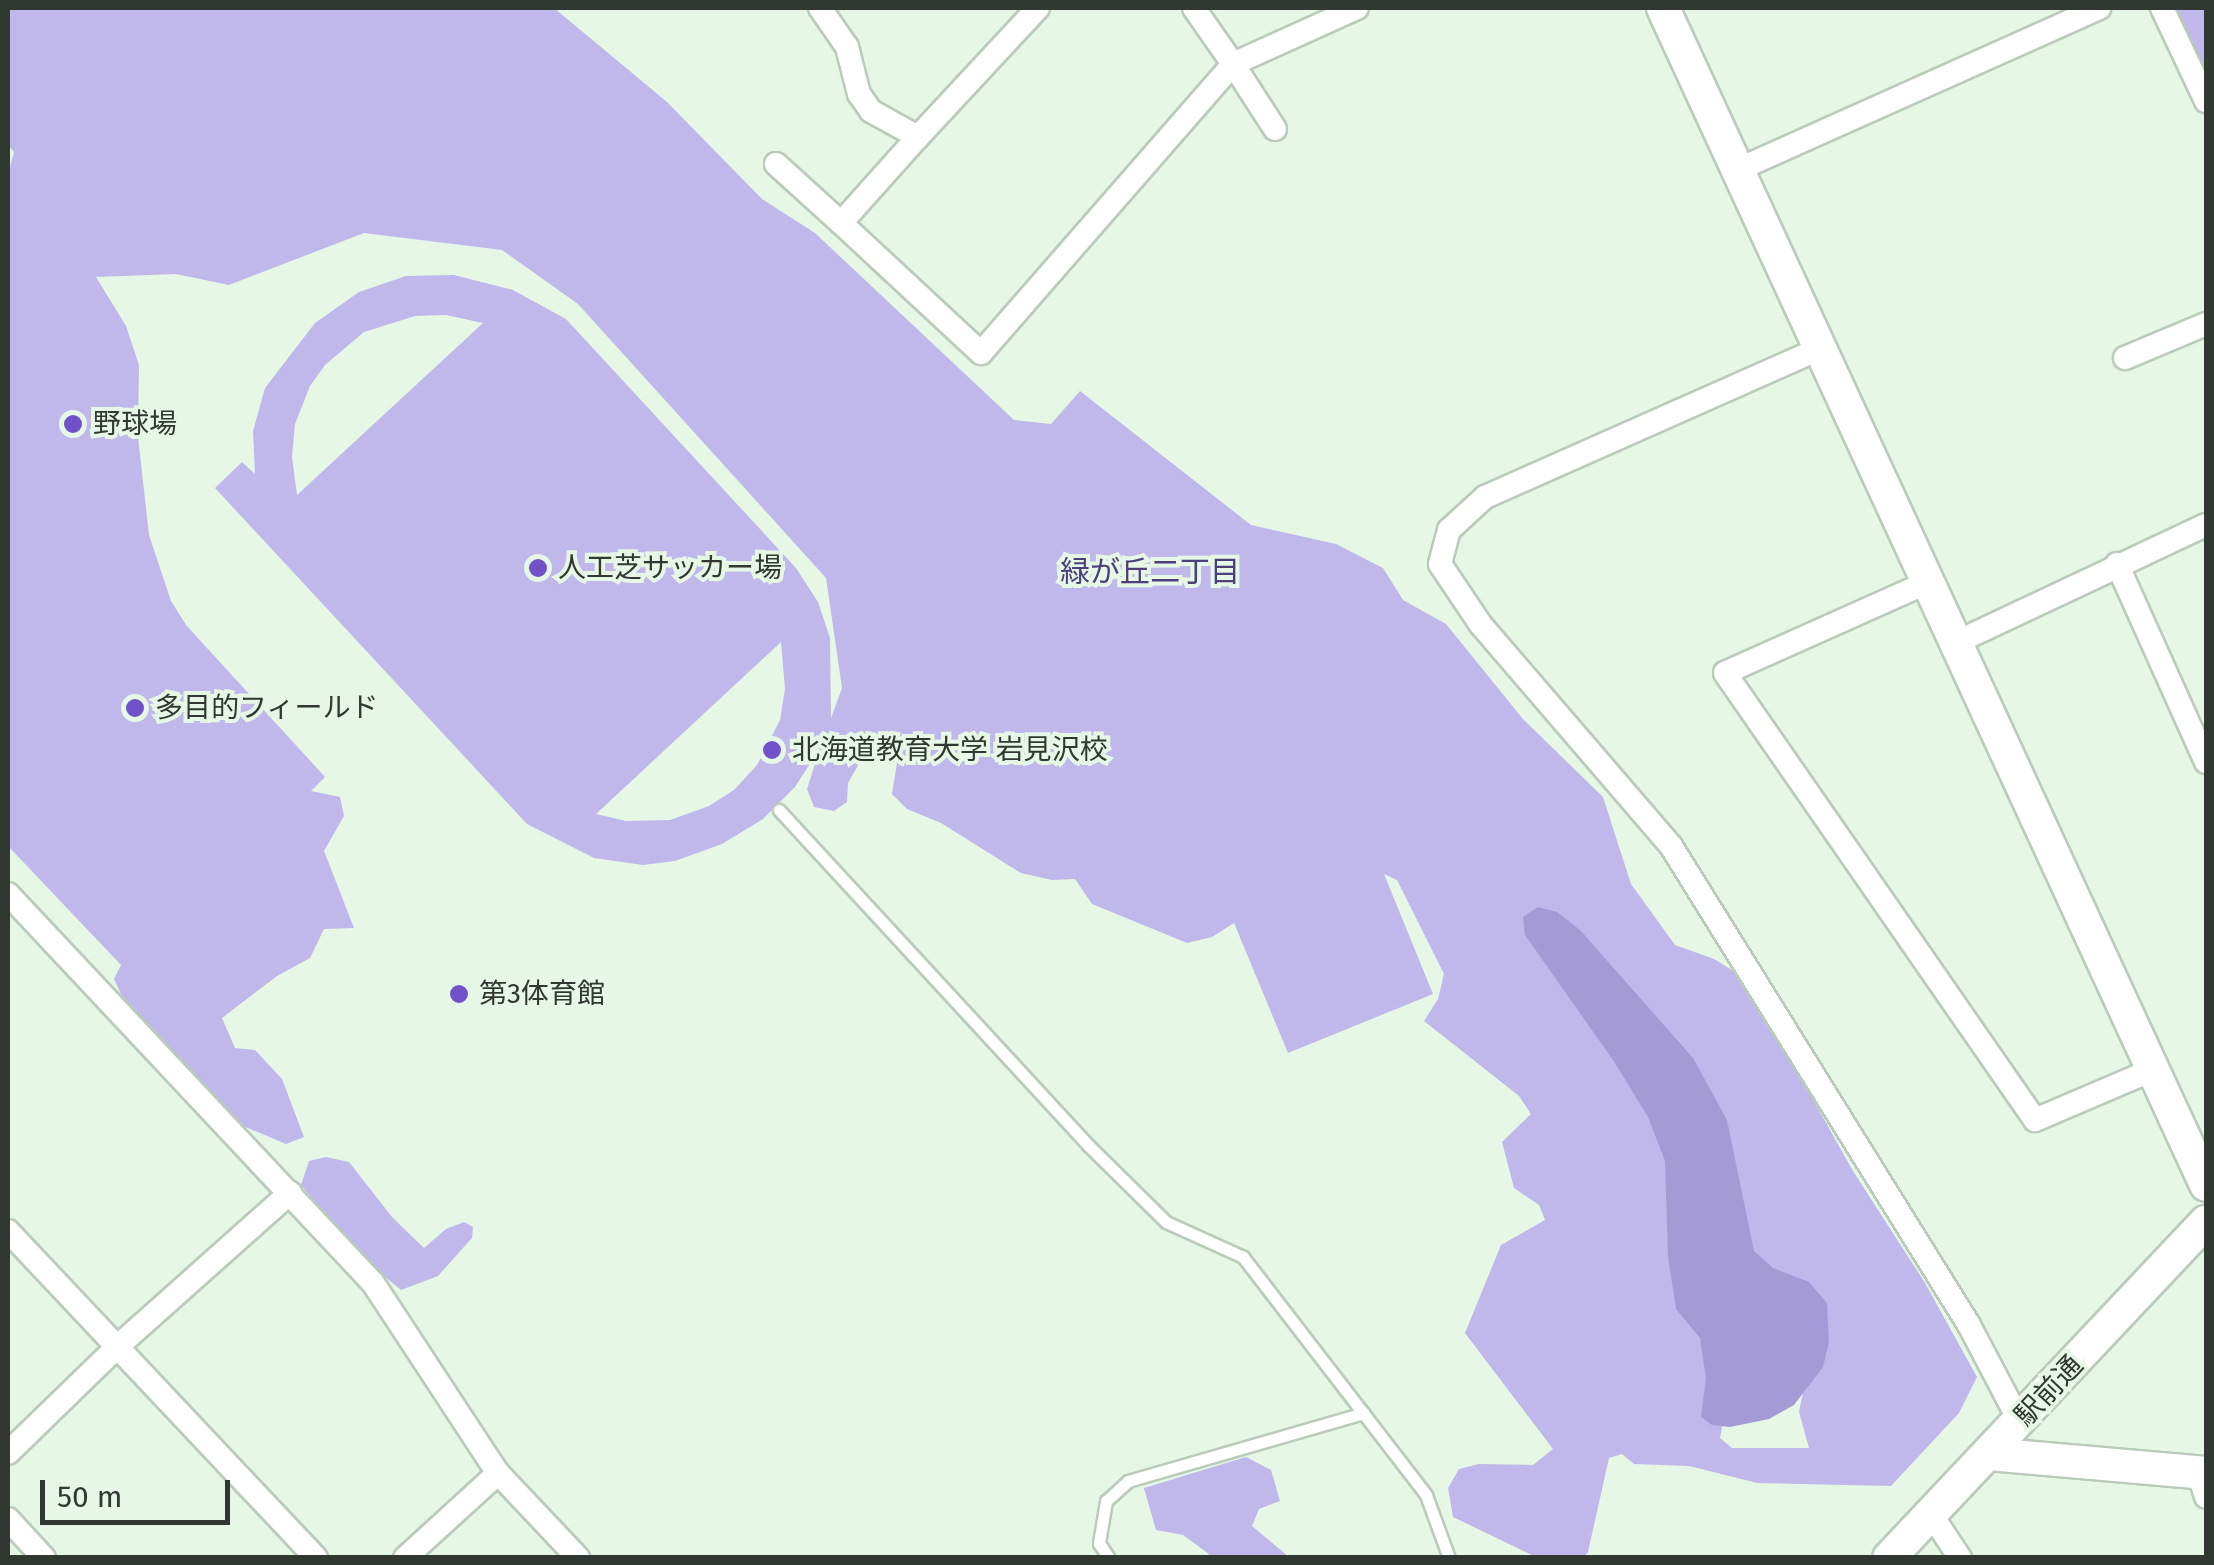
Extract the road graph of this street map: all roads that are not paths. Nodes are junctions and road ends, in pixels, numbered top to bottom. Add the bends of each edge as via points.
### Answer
1 (820, 8) edge
2 (1038, 8) edge
3 (1194, 8) edge
4 (1356, 8) edge
5 (1663, 8) edge
6 (2099, 8) edge
7 (2162, 8) edge
8 (1233, 64) junction
9 (2206, 101) edge
10 (1276, 128) dead end
11 (918, 138) junction
12 (776, 164) dead end
13 (1737, 170) junction
14 (841, 223) junction
15 (2206, 324) edge
16 (1819, 348) junction
17 (2125, 358) dead end
18 (2206, 524) edge
19 (2116, 564) junction
20 (1926, 582) junction
21 (1955, 643) junction
22 (2206, 762) edge
23 (779, 810) dead end
24 (8, 894) edge
25 (2150, 1071) junction
26 (2206, 1184) edge
27 (290, 1193) junction
28 (8, 1231) edge
29 (2203, 1232) edge
30 (117, 1347) junction
31 (1363, 1413) junction
32 (2020, 1422) junction
33 (8, 1454) edge
34 (1989, 1454) junction
35 (498, 1472) junction
36 (2204, 1481) edge
37 (1931, 1514) junction
38 (8, 1519) edge
39 (44, 1558) edge
40 (316, 1558) edge
41 (405, 1558) edge
42 (578, 1558) edge
43 (1109, 1558) edge
44 (1450, 1558) edge
45 (1890, 1558) edge
46 (1960, 1558) edge

1 - 11 street via 847,47 859,94 871,110
2 - 11 street
3 - 8 street
4 - 8 street
5 - 13 street
6 - 13 street
7 - 9 street
8 - 10 street
8 - 14 street via 981,353
11 - 14 street
12 - 14 street
13 - 16 street
15 - 17 street
16 - 20 street
16 - 32 street via 1485,496 1449,530 1440,564 1481,625 1671,846 1949,1292
18 - 19 street
19 - 21 street
19 - 22 street
20 - 21 street
20 - 25 street via 1725,674 2035,1120
21 - 25 street
23 - 31 lane via 1166,1222 1243,1257
24 - 27 street
25 - 26 street
27 - 30 street
27 - 35 street via 374,1282
28 - 30 street
29 - 32 street, 駅前通
30 - 33 street
30 - 40 street
31 - 43 lane via 1128,1481 1106,1501 1099,1542
31 - 44 lane via 1426,1495
32 - 34 street, 駅前通
34 - 36 street
34 - 37 street, 駅前通
35 - 41 street
35 - 42 street
37 - 45 street, 駅前通
37 - 46 street
38 - 39 street

